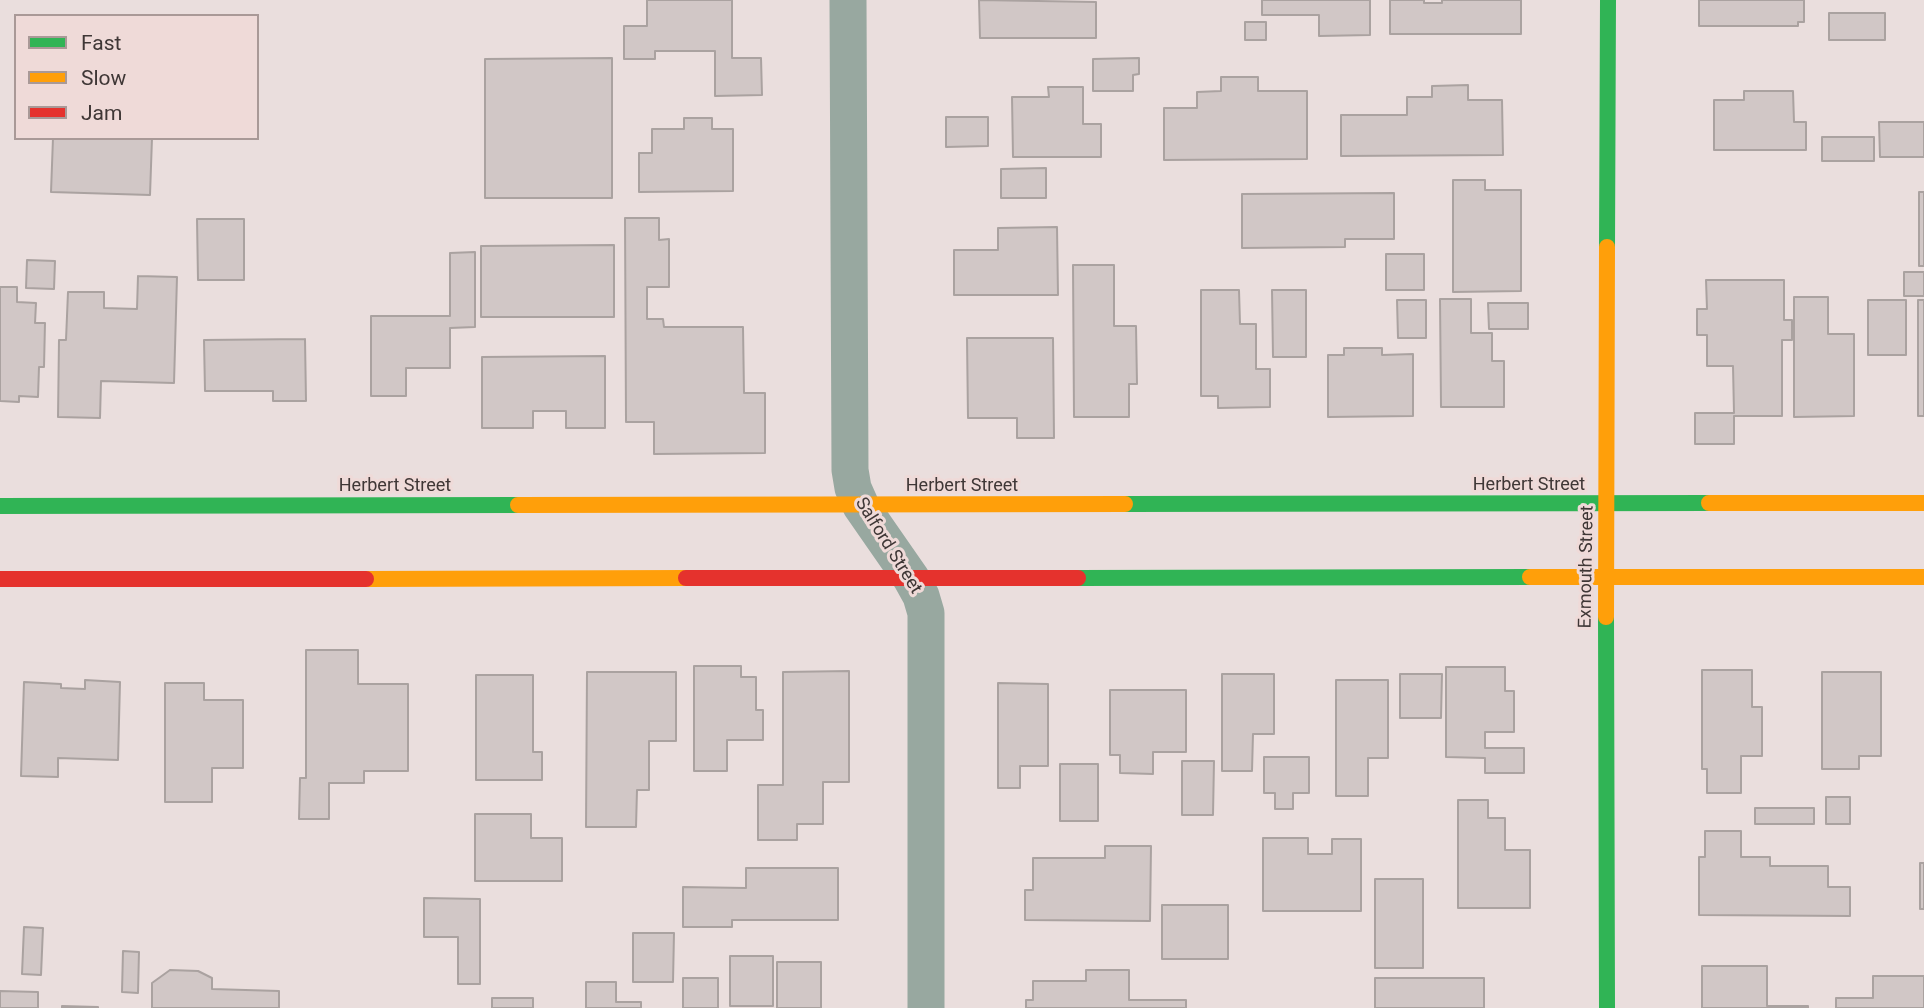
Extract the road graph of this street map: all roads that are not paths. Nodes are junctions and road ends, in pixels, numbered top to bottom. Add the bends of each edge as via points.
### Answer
1 (848, 0) edge
2 (1608, 0) edge
3 (1924, 503) edge
4 (1608, 504) junction
5 (0, 506) edge
6 (861, 506) junction
7 (1606, 577) junction
8 (1924, 577) edge
9 (911, 578) junction
10 (0, 579) edge
11 (926, 1008) edge
12 (1607, 1008) edge

1 - 6 street, Salford Street via 850,470
2 - 4 street, Exmouth Street
3 - 4 street, Herbert Street
4 - 6 street, Herbert Street
4 - 7 street, Exmouth Street
5 - 6 street, Herbert Street
6 - 9 street, Salford Street
7 - 8 street
7 - 9 street
7 - 12 street, Exmouth Street
9 - 10 street
9 - 11 street, Salford Street via 926,613

